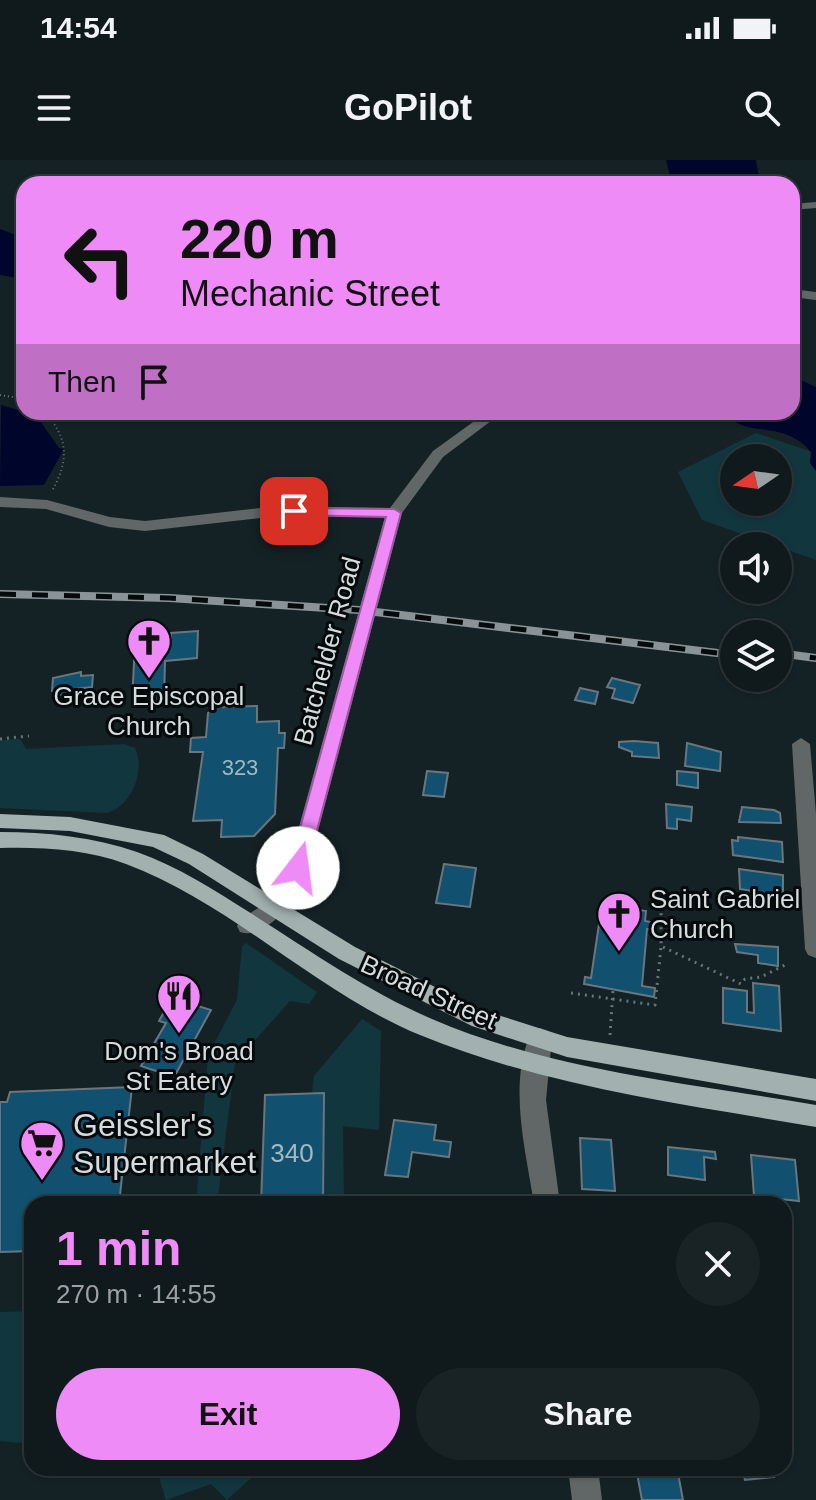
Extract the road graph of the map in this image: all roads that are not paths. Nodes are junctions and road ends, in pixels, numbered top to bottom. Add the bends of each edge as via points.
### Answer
1 (485, 420) edge
2 (0, 502) edge
3 (394, 513) junction
4 (801, 744) dead end
5 (0, 821) edge
6 (34, 831) junction
7 (119, 832) junction
8 (0, 840) edge
9 (109, 852) junction
10 (274, 908) junction
11 (248, 926) junction
12 (816, 949) edge
13 (540, 1038) junction
14 (533, 1064) junction
15 (816, 1090) edge
16 (816, 1116) edge
17 (546, 1196) edge
18 (584, 1476) edge
19 (587, 1500) edge

1 - 3 street, Batchelder Road via 438,454
2 - 3 street via 43,504 145,526 278,511
3 - 10 street, Batchelder Road via 295,880
4 - 12 street
5 - 6 main road, Broad Street
6 - 7 main road, Broad Street
6 - 8 main road, Broad Street
6 - 9 main road, Broad Street
7 - 9 main road
7 - 10 main road, Broad Street via 157,840 196,859
9 - 11 main road, Broad Street via 147,864
10 - 11 street, Batchelder Road
10 - 13 main road, Broad Street via 435,1000
11 - 14 main road, Broad Street via 393,1012
13 - 14 street
13 - 15 main road, Broad Street via 607,1055
14 - 16 main road, Broad Street via 657,1092
14 - 17 street via 532,1100
18 - 19 street

